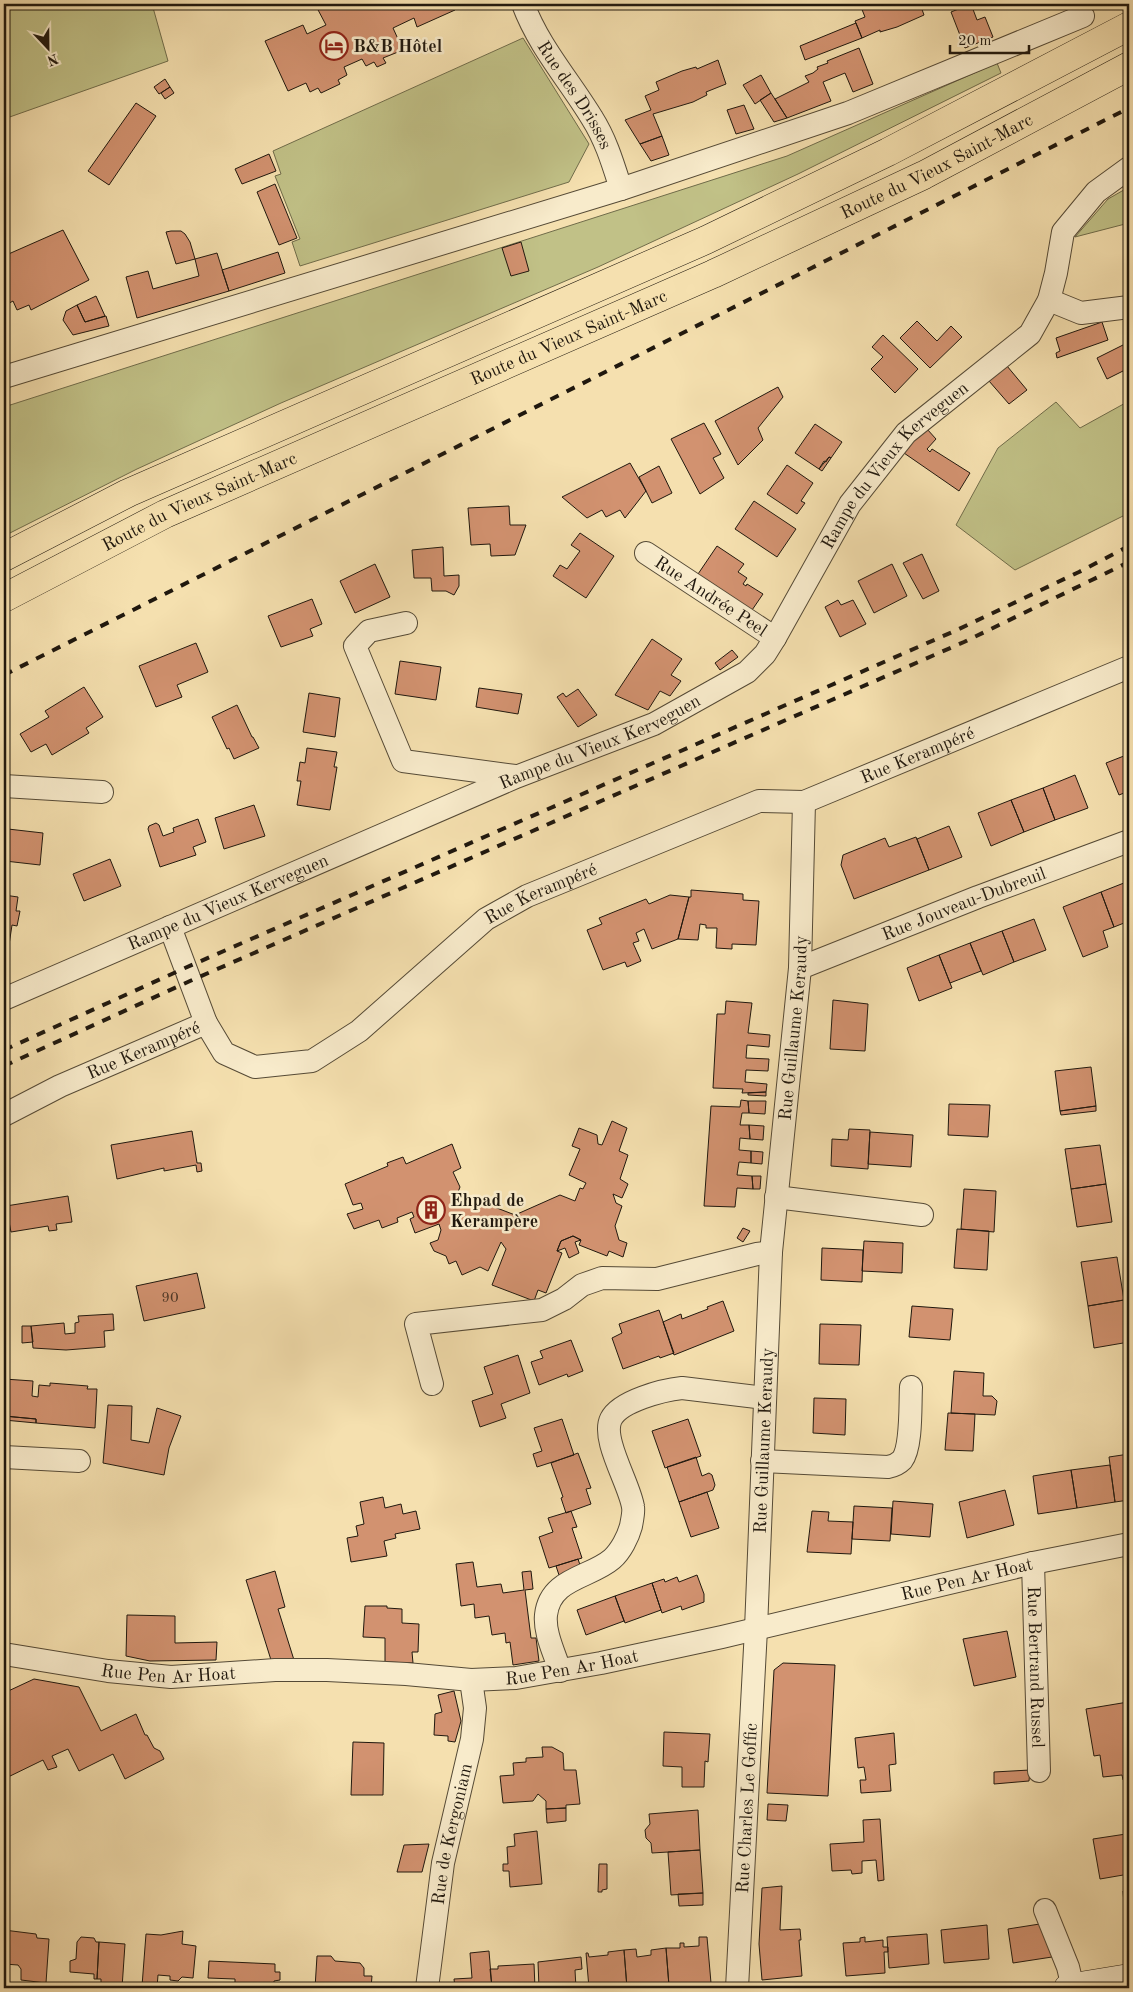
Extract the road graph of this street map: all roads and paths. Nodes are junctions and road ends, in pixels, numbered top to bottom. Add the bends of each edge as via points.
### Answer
1 (523, 4) edge
2 (1083, 16) dead end
3 (1129, 26) edge
4 (1129, 66) edge
5 (1129, 168) edge
6 (620, 189) junction
7 (1049, 300) junction
8 (1129, 307) edge
9 (4, 377) edge
10 (646, 553) dead end
11 (4, 557) edge
12 (4, 598) edge
13 (406, 623) dead end
14 (775, 638) junction
15 (1129, 667) edge
16 (516, 777) junction
17 (4, 786) edge
18 (102, 792) dead end
19 (804, 802) junction
20 (1129, 842) edge
21 (170, 927) junction
22 (800, 968) junction
23 (4, 999) edge
24 (206, 1023) junction
25 (4, 1115) edge
26 (776, 1197) junction
27 (922, 1215) dead end
28 (771, 1252) junction
29 (432, 1384) dead end
30 (911, 1388) dead end
31 (765, 1398) junction
32 (4, 1457) edge
33 (79, 1461) dead end
34 (762, 1461) junction
35 (1129, 1544) edge
36 (1033, 1563) junction
37 (756, 1629) junction
38 (4, 1654) edge
39 (560, 1671) junction
40 (470, 1680) junction
41 (1039, 1771) dead end
42 (1046, 1910) dead end
43 (1129, 1978) edge
44 (427, 1988) edge
45 (737, 1988) edge
46 (1071, 1988) edge

1 - 6 street, Rue des Drisses via 538,38 593,118 610,152
2 - 6 street via 848,113
3 - 11 highway, Route du Vieux Saint-Marc via 888,152 706,240 128,493
4 - 12 highway, Route du Vieux Saint-Marc via 924,174 722,270 165,514
5 - 7 street, Rampe du Vieux Kerveguen via 1096,192 1063,232
6 - 9 street
7 - 8 street via 1081,313
7 - 14 street, Rampe du Vieux Kerveguen via 1030,334 906,433 850,504
10 - 14 street, Rue Andrée Peel
13 - 16 street via 369,631 355,646 402,761
14 - 16 street, Rampe du Vieux Kerveguen via 747,672 654,724
15 - 19 street, Rue Kerampéré
16 - 21 street, Rampe du Vieux Kerveguen
17 - 18 street
19 - 22 street, Rue Guillaume Keraudy
19 - 24 street, Rue Kerampéré via 759,801 527,896 486,919 359,1031 312,1062 254,1067 224,1053
20 - 22 street, Rue Jouveau-Dubreuil via 978,896
21 - 23 street, Rampe du Vieux Kerveguen
21 - 24 street
22 - 26 street, Rue Guillaume Keraudy
24 - 25 street, Rue Kerampéré via 60,1086
26 - 27 street
26 - 28 street, Rue Guillaume Keraudy
28 - 29 street via 657,1279 602,1278 582,1284 564,1299 542,1310 416,1324
28 - 31 street, Rue Guillaume Keraudy
30 - 34 street via 908,1445 902,1459 888,1468
31 - 34 street, Rue Guillaume Keraudy
31 - 39 street via 671,1389 629,1404 611,1419 610,1440 634,1508 631,1527 612,1559 568,1581 549,1604 547,1630
32 - 33 street
34 - 37 street, Rue Guillaume Keraudy
35 - 36 street, Rue Pen Ar Hoat
36 - 37 street, Rue Pen Ar Hoat
36 - 41 street, Rue Bertrand Russel
37 - 39 street, Rue Pen Ar Hoat
37 - 45 street, Rue Charles Le Goffic
38 - 40 street, Rue Pen Ar Hoat via 162,1677 327,1670
39 - 40 street, Rue Pen Ar Hoat via 516,1678
40 - 44 street, Rue de Kergoniam via 475,1708 472,1739 443,1863
42 - 46 street via 1068,1968
43 - 46 street

